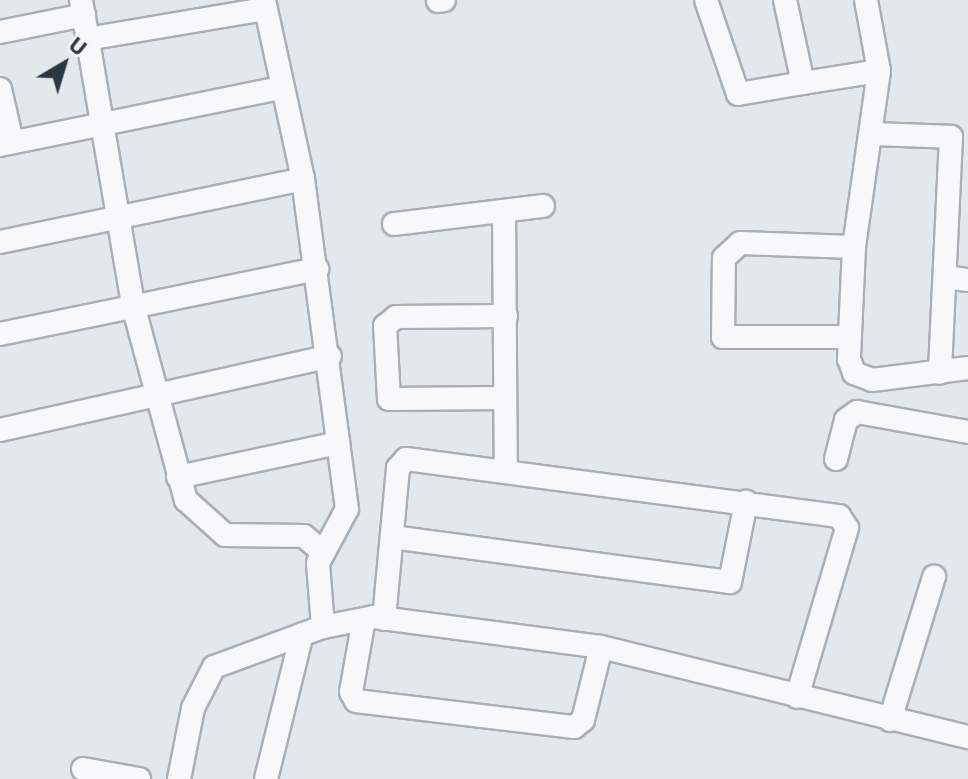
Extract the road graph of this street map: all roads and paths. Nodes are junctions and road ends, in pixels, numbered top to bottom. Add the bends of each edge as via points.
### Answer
1 (444, 0) edge
2 (706, 0) edge
3 (785, 0) edge
4 (866, 0) edge
5 (438, 1) edge
6 (265, 4) edge
7 (82, 7) edge
8 (0, 32) edge
9 (87, 39) junction
10 (879, 71) junction
11 (803, 83) junction
12 (281, 88) junction
13 (0, 89) edge
14 (3, 115) edge
15 (103, 126) junction
16 (871, 134) junction
17 (6, 143) edge
18 (303, 179) junction
19 (543, 206) dead end
20 (504, 211) junction
21 (122, 218) junction
22 (960, 223) edge
23 (394, 224) dead end
24 (0, 242) edge
25 (854, 247) junction
26 (317, 269) junction
27 (957, 278) edge
28 (134, 309) junction
29 (506, 316) junction
30 (0, 334) edge
31 (848, 337) junction
32 (330, 356) junction
33 (968, 368) edge
34 (940, 373) junction
35 (153, 397) junction
36 (504, 398) junction
37 (0, 430) edge
38 (968, 432) edge
39 (338, 443) junction
40 (836, 459) dead end
41 (506, 469) junction
42 (178, 477) junction
43 (746, 502) junction
44 (392, 537) junction
45 (321, 551) junction
46 (934, 577) dead end
47 (374, 619) junction
48 (316, 626) junction
49 (601, 647) junction
50 (797, 697) junction
51 (890, 720) junction
52 (968, 737) edge
53 (83, 769) dead end
54 (139, 779) edge
55 (179, 779) edge
56 (266, 779) edge

1 - 5 street
2 - 11 street via 738,94
3 - 11 street
4 - 10 street
6 - 9 street
6 - 12 street
7 - 8 street
7 - 9 street
9 - 15 street
10 - 11 street
10 - 16 street
12 - 15 street
12 - 18 street
13 - 14 street
14 - 17 street
15 - 17 street
15 - 21 street
16 - 22 street via 951,137
16 - 25 street
18 - 21 street
18 - 26 street
19 - 20 street
20 - 23 street
20 - 29 street
21 - 24 street
21 - 28 street
22 - 27 street
25 - 31 street
25 - 31 street via 740,243 724,258 723,337
26 - 28 street
26 - 32 street
27 - 34 street
28 - 30 street
28 - 35 street
29 - 36 street
29 - 36 street via 396,317 385,326 389,399
31 - 34 street via 854,373 872,380
32 - 35 street
32 - 39 street
33 - 34 street
35 - 37 street
35 - 42 street
36 - 41 street
38 - 40 street via 857,412 846,420
39 - 42 street
39 - 45 street via 347,509
41 - 43 street
41 - 44 street via 406,459 398,468
42 - 45 street via 186,500 225,535 304,536
43 - 44 street via 730,582
43 - 50 street via 846,521
44 - 47 street
45 - 48 street
46 - 51 street
47 - 48 street
47 - 49 street
47 - 49 street via 351,692 356,701 580,724
48 - 55 street via 214,667 193,708
48 - 56 street
49 - 50 street
50 - 51 street
51 - 52 street
53 - 54 street

